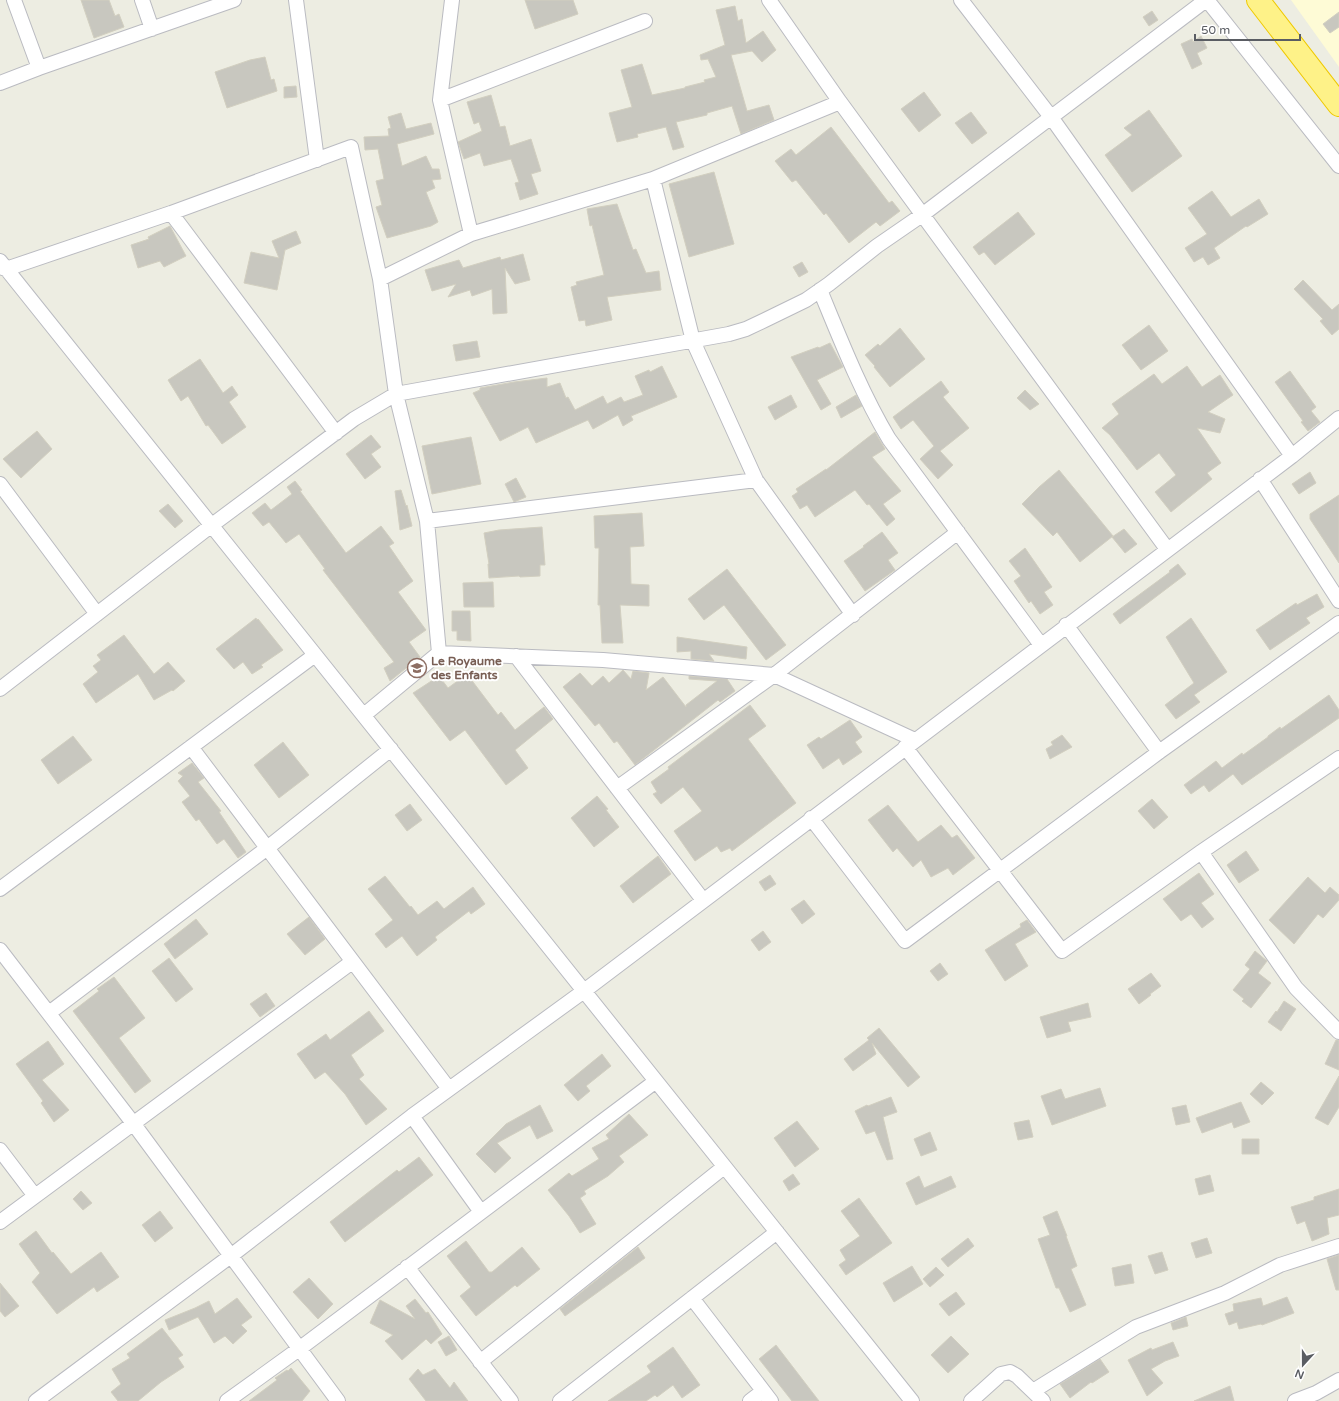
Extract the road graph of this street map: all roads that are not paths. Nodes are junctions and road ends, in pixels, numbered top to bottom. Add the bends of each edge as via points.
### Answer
1 (14, 0) edge
2 (142, 0) edge
3 (234, 0) edge
4 (296, 0) edge
5 (452, 0) edge
6 (770, 0) edge
7 (961, 0) edge
8 (1207, 0) edge
9 (1258, 0) edge
10 (645, 21) dead end
11 (152, 29) junction
12 (39, 68) junction
13 (0, 83) edge
14 (440, 100) junction
15 (840, 102) junction
16 (1339, 105) edge
17 (1051, 117) junction
18 (317, 160) junction
19 (1339, 166) edge
20 (653, 179) junction
21 (171, 213) junction
22 (922, 215) junction
23 (471, 234) junction
24 (2, 265) edge
25 (380, 279) junction
26 (820, 290) junction
27 (693, 341) junction
28 (396, 394) junction
29 (1339, 418) edge
30 (336, 433) junction
31 (1292, 456) junction
32 (1260, 479) junction
33 (756, 480) junction
34 (0, 484) edge
35 (427, 520) junction
36 (212, 525) junction
37 (958, 532) junction
38 (1167, 549) junction
39 (1339, 600) edge
40 (97, 614) junction
41 (852, 615) junction
42 (1339, 622) edge
43 (1066, 625) junction
44 (1041, 645) junction
45 (439, 653) junction
46 (315, 655) junction
47 (516, 656) junction
48 (774, 675) junction
49 (0, 689) edge
50 (364, 715) junction
51 (910, 743) junction
52 (191, 747) junction
53 (391, 749) junction
54 (1159, 752) junction
55 (1339, 758) edge
56 (617, 788) junction
57 (811, 818) junction
58 (266, 849) junction
59 (1201, 852) junction
60 (1000, 870) junction
61 (0, 889) edge
62 (703, 900) junction
63 (0, 950) edge
64 (352, 962) junction
65 (584, 991) junction
66 (49, 1013) junction
67 (1339, 1032) edge
68 (656, 1080) junction
69 (449, 1089) junction
70 (412, 1116) junction
71 (133, 1123) junction
72 (0, 1150) edge
73 (724, 1166) junction
74 (35, 1196) junction
75 (481, 1212) junction
76 (0, 1222) edge
77 (777, 1232) junction
78 (1339, 1246) edge
79 (232, 1255) junction
80 (407, 1267) junction
81 (692, 1298) junction
82 (299, 1349) junction
83 (480, 1362) junction
84 (1339, 1380) edge
85 (767, 1396) edge
86 (1038, 1396) edge
87 (44, 1398) edge
88 (227, 1401) edge
89 (338, 1401) edge
90 (510, 1401) edge
91 (560, 1401) edge
92 (750, 1401) edge
93 (912, 1401) edge
94 (971, 1401) edge
95 (1295, 1401) edge

1 - 12 street
2 - 11 street
3 - 11 street
4 - 18 street
5 - 14 street
6 - 15 street
7 - 17 street
8 - 17 street
8 - 19 street
9 - 16 highway
10 - 14 street
11 - 12 street
12 - 13 street
14 - 23 street
15 - 20 street
15 - 22 street
17 - 22 street
17 - 31 street
18 - 21 street
18 - 25 street via 351,147
20 - 23 street
20 - 27 street
21 - 24 street
21 - 30 street
22 - 26 street
22 - 38 street
23 - 25 street
24 - 36 street
25 - 28 street
26 - 27 street via 806,300 746,329
26 - 37 street via 874,414 889,439
27 - 28 street
27 - 33 street
28 - 30 street
28 - 35 street
29 - 31 street
30 - 36 street
31 - 32 street
32 - 38 street
32 - 39 street
33 - 35 street
33 - 41 street
34 - 40 street
35 - 45 street
36 - 40 street
36 - 46 street
37 - 41 street
37 - 44 street
38 - 43 street
40 - 49 street
41 - 48 street
42 - 54 street
43 - 44 street
43 - 54 street
44 - 51 street
45 - 47 street
45 - 50 street
46 - 50 street
46 - 52 street
47 - 48 street via 603,660
47 - 56 street
48 - 51 street
48 - 56 street
50 - 53 street
51 - 57 street
51 - 60 street
52 - 58 street
52 - 61 street
53 - 58 street
53 - 65 street
54 - 60 street
55 - 59 street
56 - 62 street
57 - 60 street via 905,940
57 - 62 street
58 - 64 street
58 - 66 street
59 - 60 street via 1062,951
59 - 67 street via 1296,988
62 - 65 street
63 - 66 street
64 - 69 street
64 - 71 street
65 - 68 street
65 - 69 street
66 - 71 street
68 - 73 street
68 - 75 street
69 - 70 street
70 - 75 street
70 - 79 street
71 - 74 street
71 - 79 street
72 - 74 street
73 - 77 street
73 - 83 street
74 - 76 street
75 - 80 street
77 - 81 street
77 - 93 street
78 - 86 street via 1280,1265 1225,1293 1136,1327
79 - 82 street
79 - 87 street
80 - 82 street
80 - 83 street
81 - 85 street
81 - 91 street
82 - 88 street
82 - 89 street
83 - 90 street
84 - 95 street
85 - 92 street
86 - 94 street via 1010,1372 1001,1374

